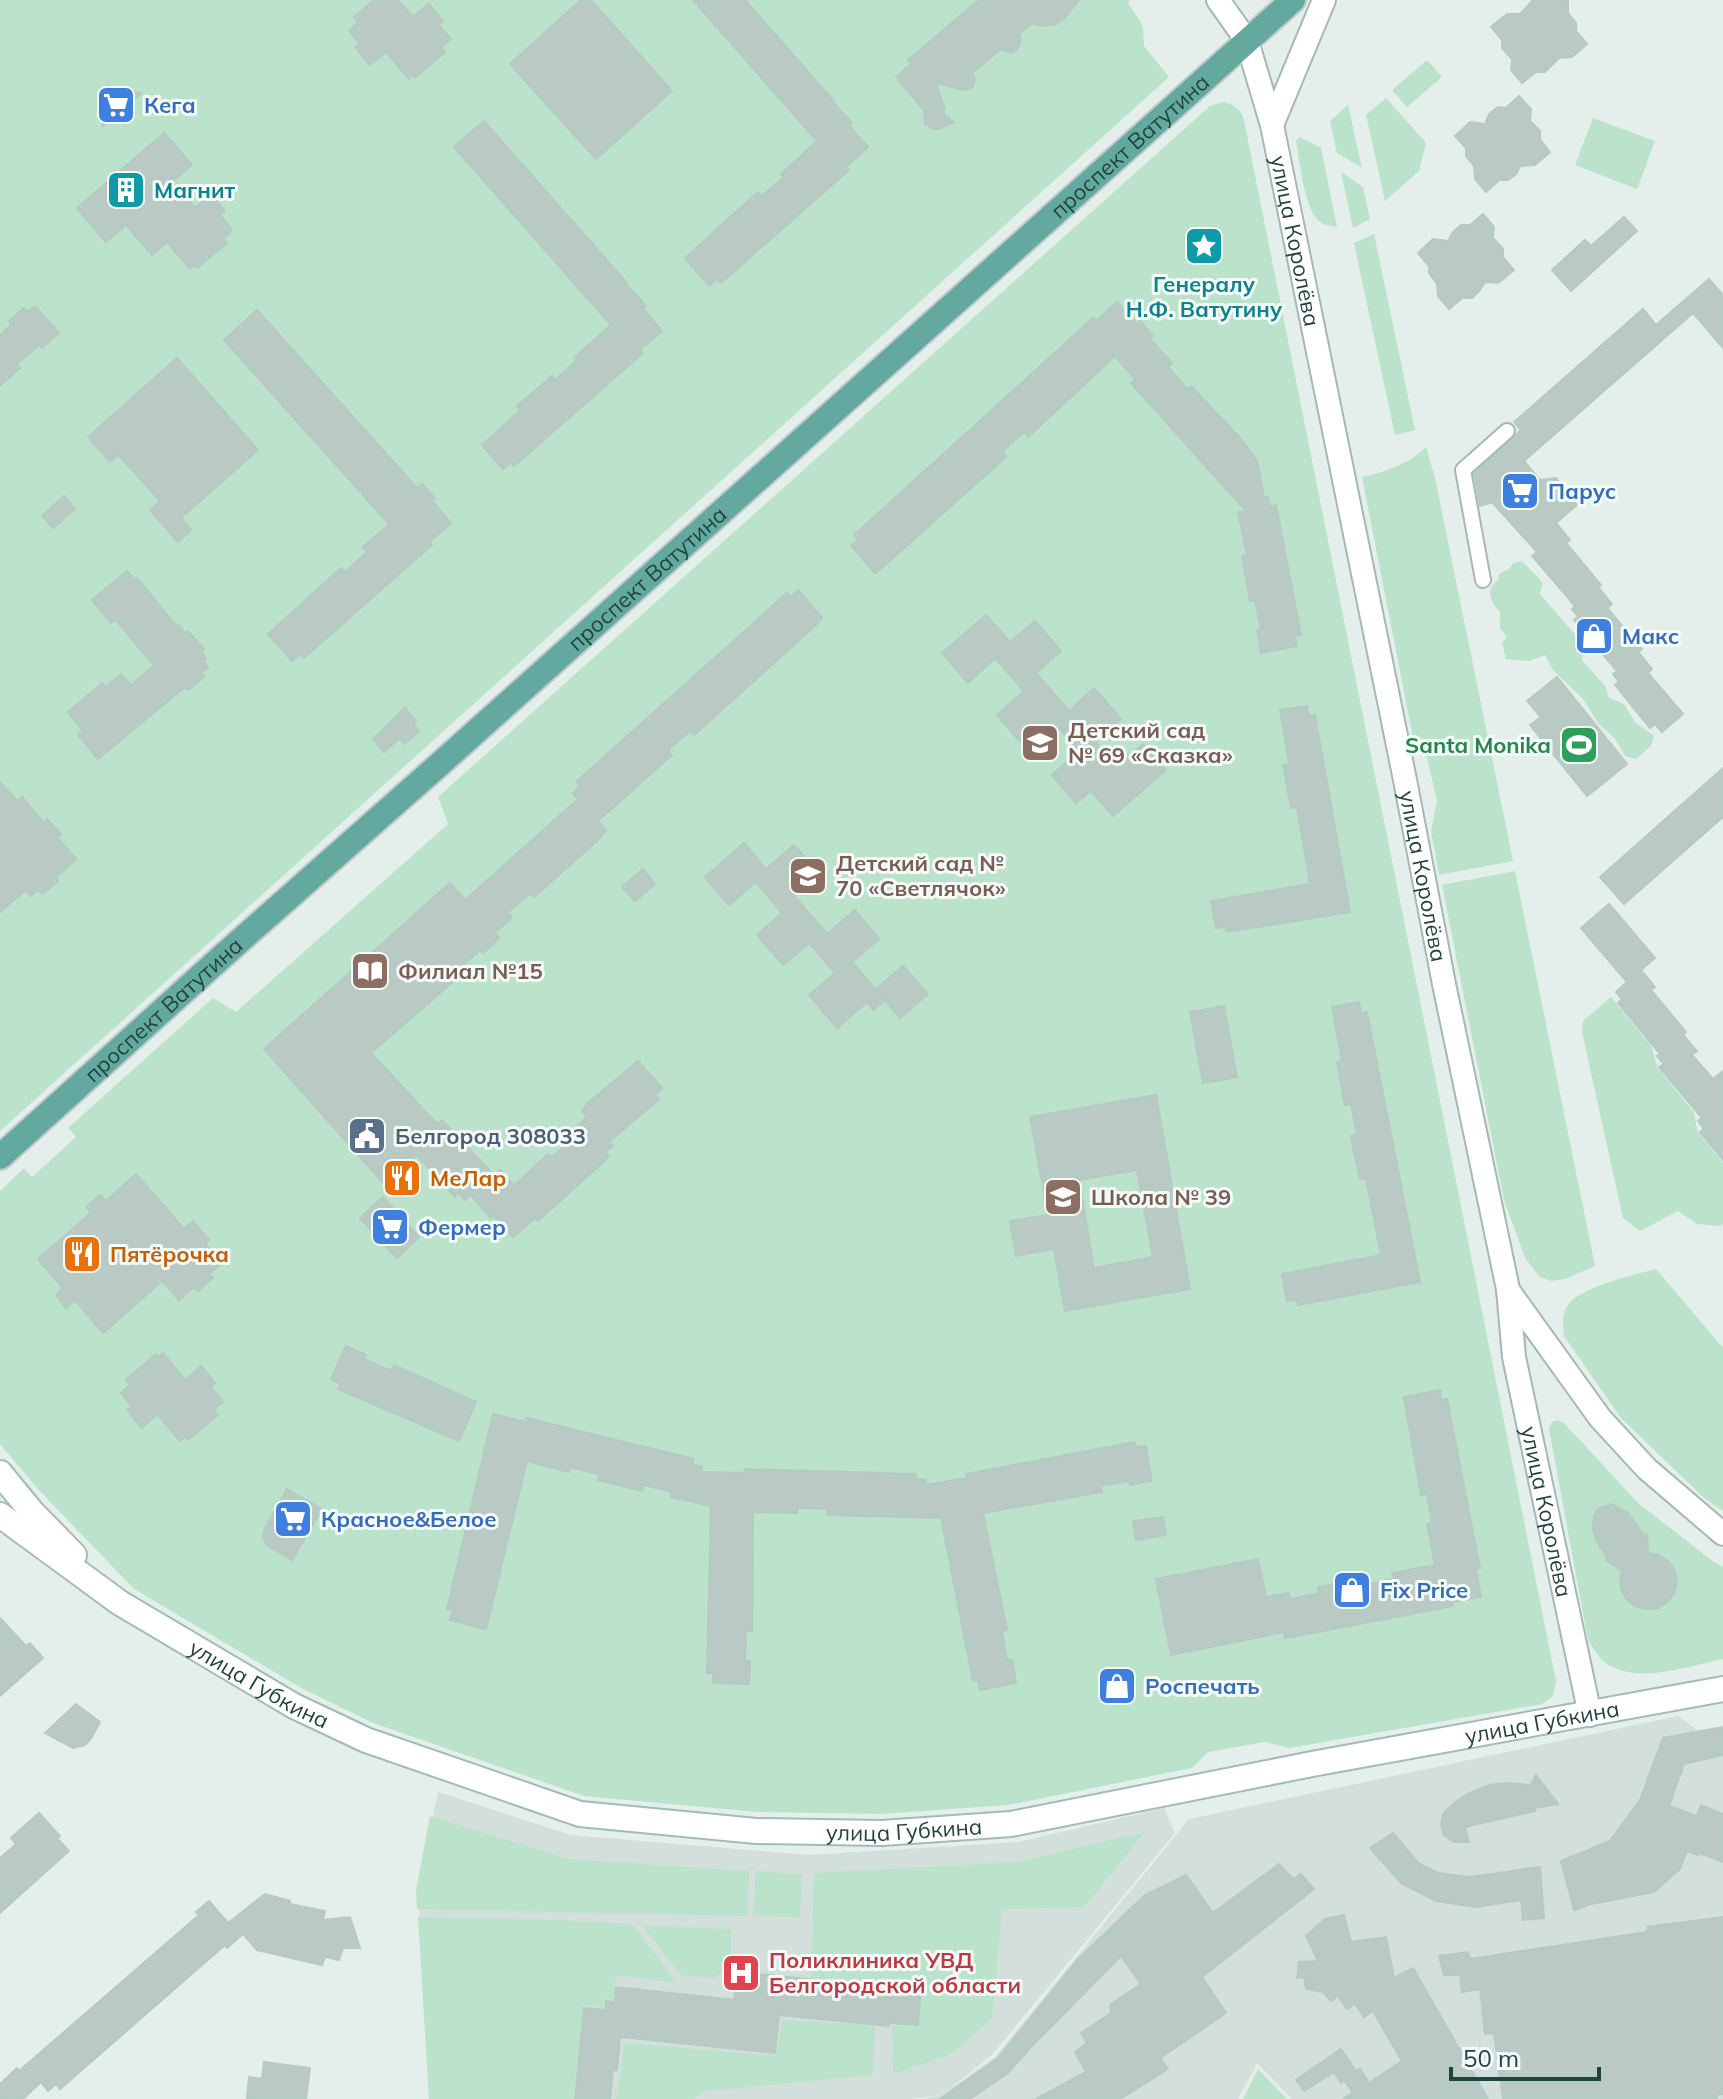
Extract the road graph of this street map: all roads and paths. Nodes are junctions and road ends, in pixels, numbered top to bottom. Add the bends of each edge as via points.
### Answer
1 (1218, 0) edge
2 (1293, 0) edge
3 (1324, 0) edge
4 (1247, 41) junction
5 (1272, 125) junction
6 (1507, 431) dead end
7 (1483, 580) dead end
8 (0, 1157) edge
9 (1508, 1289) junction
10 (0, 1473) edge
11 (0, 1515) edge
12 (1723, 1534) edge
13 (120, 1603) junction
14 (1723, 1689) edge
15 (1590, 1715) junction

1 - 4 street, улица Королёва
2 - 4 main road, проспект Ватутина
3 - 5 street
4 - 5 street, улица Королёва
4 - 8 main road, проспект Ватутина
5 - 9 street, улица Королёва
6 - 7 street via 1463,470
9 - 12 street via 1600,1418 1647,1469
9 - 15 street, улица Королёва via 1514,1357
10 - 13 main road, улица Губкина
11 - 13 main road, улица Губкина
13 - 15 main road, улица Губкина via 294,1706 431,1764 580,1814 756,1831 882,1833 1011,1824
14 - 15 main road, улица Губкина

